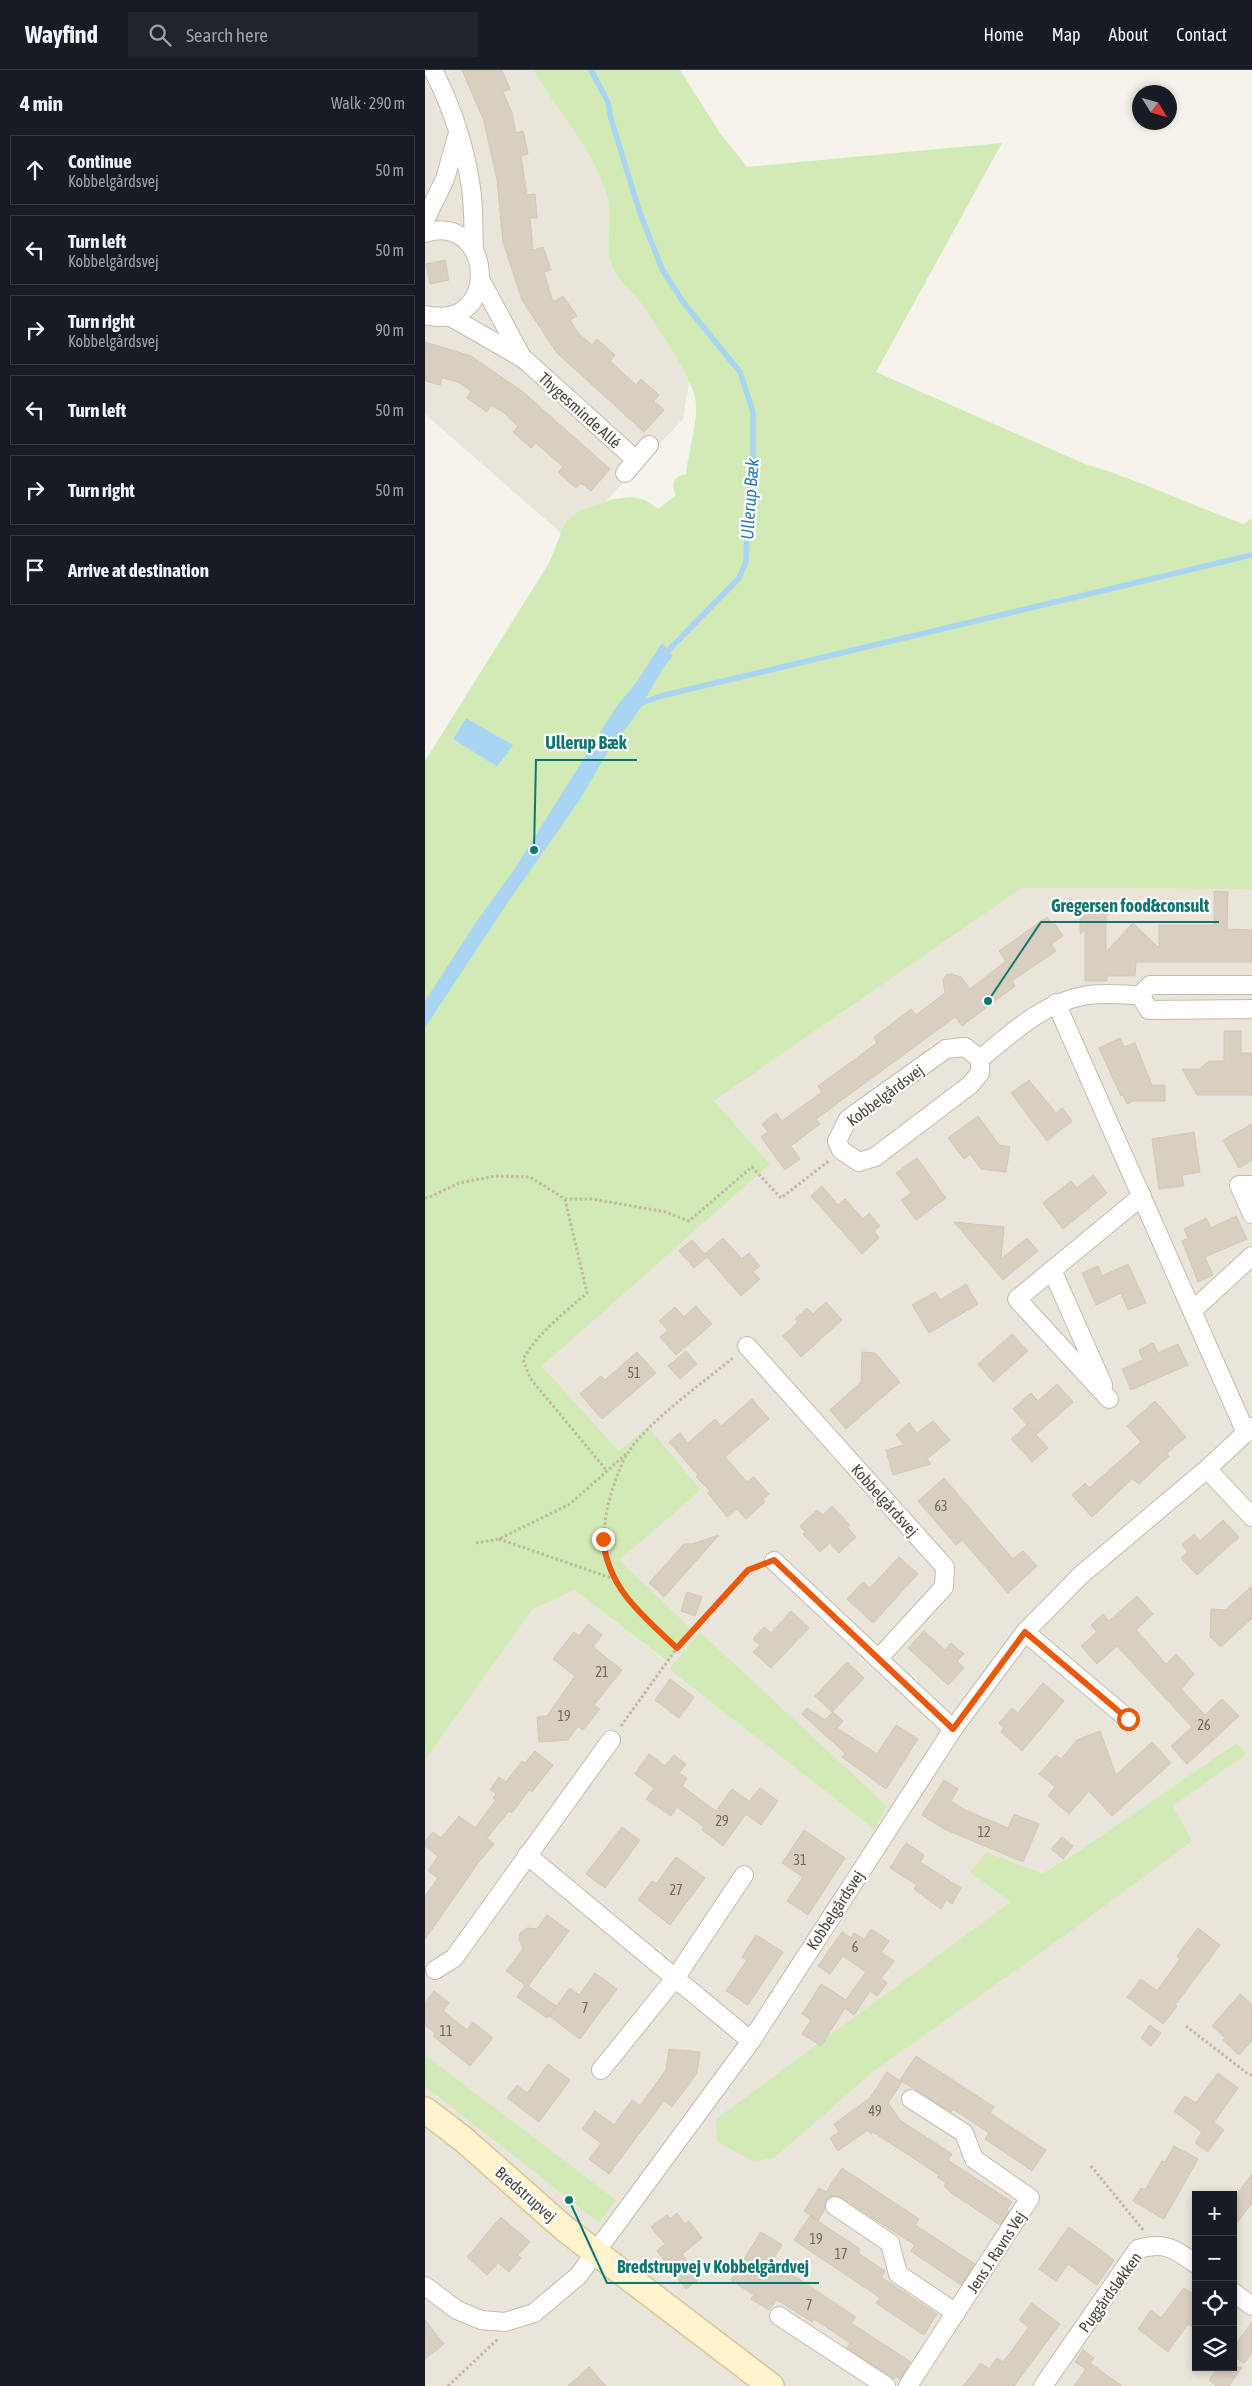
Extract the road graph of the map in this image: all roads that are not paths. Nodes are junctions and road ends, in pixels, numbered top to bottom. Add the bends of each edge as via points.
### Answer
1 (433, 70) edge
2 (459, 130) junction
3 (425, 220) edge
4 (425, 233) edge
5 (474, 250) junction
6 (481, 281) junction
7 (425, 315) edge
8 (449, 316) junction
9 (524, 360) junction
10 (649, 445) dead end
11 (1252, 985) edge
12 (1140, 995) junction
13 (1056, 1003) junction
14 (1252, 1009) edge
15 (980, 1059) junction
16 (1252, 1185) edge
17 (1143, 1196) junction
18 (1252, 1214) edge
19 (1252, 1256) edge
20 (1053, 1270) junction
21 (1193, 1310) junction
22 (747, 1346) road end
23 (1249, 1430) edge
24 (1207, 1469) junction
25 (1252, 1518) edge
26 (774, 1560) road end
27 (1025, 1632) junction
28 (879, 1658) junction
29 (1128, 1719) dead end
30 (953, 1729) junction
31 (611, 1740) road end
32 (527, 1855) junction
33 (744, 1876) dead end
34 (435, 1970) dead end
35 (676, 1977) junction
36 (751, 2041) junction
37 (601, 2070) dead end
38 (911, 2100) dead end
39 (425, 2110) edge
40 (835, 2206) dead end
41 (596, 2252) junction
42 (1192, 2261) edge
43 (425, 2286) edge
44 (1237, 2295) edge
45 (1252, 2306) edge
46 (956, 2313) junction
47 (779, 2316) dead end
48 (771, 2386) edge
49 (886, 2386) edge
50 (908, 2386) edge
51 (1043, 2386) edge

1 - 2 street
2 - 3 street via 445,179
2 - 5 street via 471,188
4 - 5 street via 448,232 463,238
5 - 6 street, Thygesminde Allé via 480,265
6 - 8 street via 470,303
6 - 9 street, Thygesminde Allé
7 - 8 street via 435,318
8 - 9 street, Thygesminde Allé
9 - 10 street, Thygesminde Allé via 630,467
11 - 12 street via 1150,985
12 - 13 street via 1085,995
12 - 14 street via 1149,1010
13 - 15 street via 1031,1017
13 - 17 street, Kobbelgårdsvej
15 - 15 street, Kobbelgårdsvej via 980,1073 971,1085 875,1157 859,1162 841,1150 837,1140 848,1119 946,1049 965,1047
16 - 18 street via 1239,1186
17 - 20 street
17 - 21 street, Kobbelgårdsvej
19 - 21 street
20 - 20 street via 1017,1299 1109,1399 1075,1321
21 - 23 street, Kobbelgårdsvej
22 - 28 street, Kobbelgårdsvej via 945,1567 943,1587
23 - 24 street, Kobbelgårdsvej
24 - 25 street
24 - 27 street, Kobbelgårdsvej via 1081,1575
26 - 28 street
27 - 29 street
27 - 30 street, Kobbelgårdsvej
28 - 30 street
30 - 36 street, Kobbelgårdsvej
31 - 32 street
32 - 34 street via 454,1958
32 - 35 street
33 - 35 street
35 - 36 street
35 - 37 street
36 - 41 street, Kobbelgårdsvej
38 - 46 street, Jens J. Ravns Vej via 964,2133 974,2159 1030,2198
39 - 41 street, Bredstrupvej
40 - 46 street via 890,2243 899,2274
41 - 43 street, Kobbelgårdsvej via 578,2276 549,2302 534,2313 505,2322 481,2320 457,2310
41 - 48 street, Bredstrupvej
42 - 51 street, Puggårdsløkken via 1174,2248 1151,2245 1138,2249
44 - 45 street
46 - 50 street, Jens J. Ravns Vej
47 - 49 street

